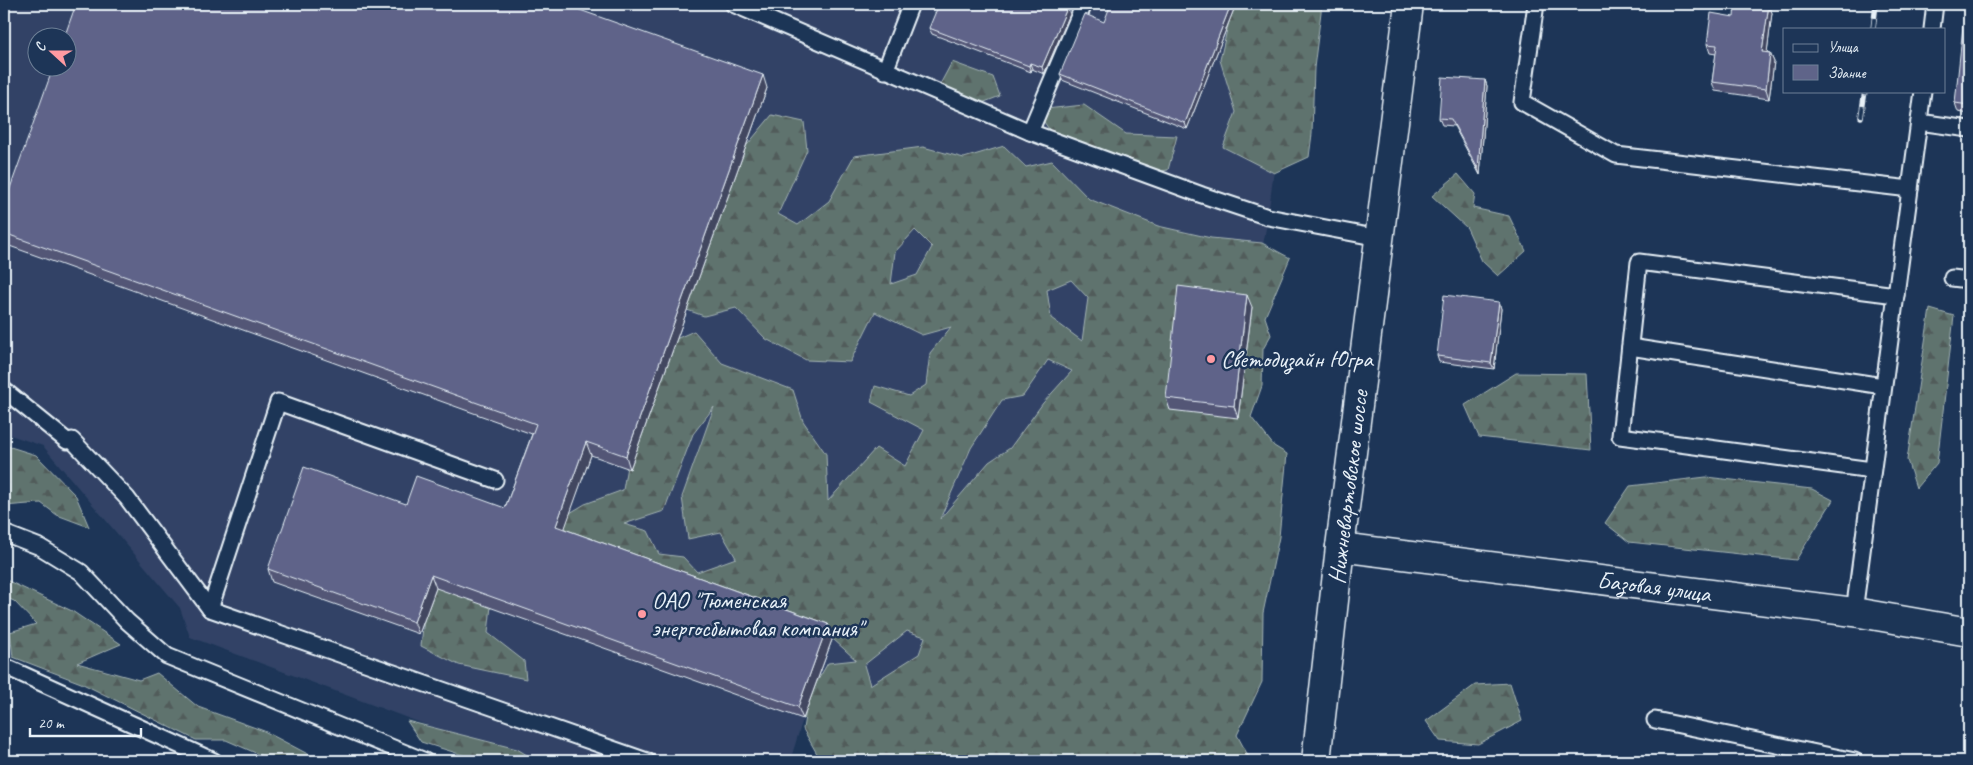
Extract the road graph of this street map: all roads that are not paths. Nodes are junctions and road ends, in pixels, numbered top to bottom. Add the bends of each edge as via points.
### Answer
1 (732, 4) edge
2 (911, 4) edge
3 (1084, 4) edge
4 (1409, 4) edge
5 (1536, 4) edge
6 (1935, 4) edge
7 (1932, 28) edge
8 (885, 70) junction
9 (1923, 92) edge
10 (1919, 122) junction
11 (1969, 129) edge
12 (1030, 132) junction
13 (1910, 189) junction
14 (1379, 238) junction
15 (1952, 278) dead end
16 (1969, 280) edge
17 (1896, 295) junction
18 (1630, 347) junction
19 (1883, 386) junction
20 (4, 390) edge
21 (1872, 470) junction
22 (495, 480) dead end
23 (4, 533) edge
24 (1340, 547) junction
25 (210, 609) junction
26 (1854, 612) junction
27 (1969, 630) edge
28 (4, 666) edge
29 (1654, 720) dead end
30 (214, 761) edge
31 (426, 761) edge
32 (648, 761) edge
33 (1316, 761) edge
34 (1855, 761) edge

1 - 8 lane
2 - 8 lane
3 - 12 lane
4 - 14 street, Нижневартовское шоссе
5 - 13 lane via 1522,102 1616,156
6 - 7 lane
8 - 12 lane
9 - 10 lane
10 - 11 lane
10 - 13 lane
12 - 14 lane via 1268,217
13 - 17 lane
14 - 24 street, Нижневартовское шоссе
15 - 16 lane
17 - 18 lane via 1639,262
17 - 19 lane
18 - 19 lane
18 - 21 lane via 1620,436
19 - 21 lane
20 - 25 lane via 67,441 72,440 121,492
21 - 26 lane
22 - 25 lane via 278,402
23 - 31 lane via 40,547 82,572 127,621 167,656
24 - 26 street, Базовая улица
24 - 33 street, Нижневартовское шоссе
25 - 32 lane
26 - 27 street, Базовая улица
28 - 30 lane
29 - 34 lane

